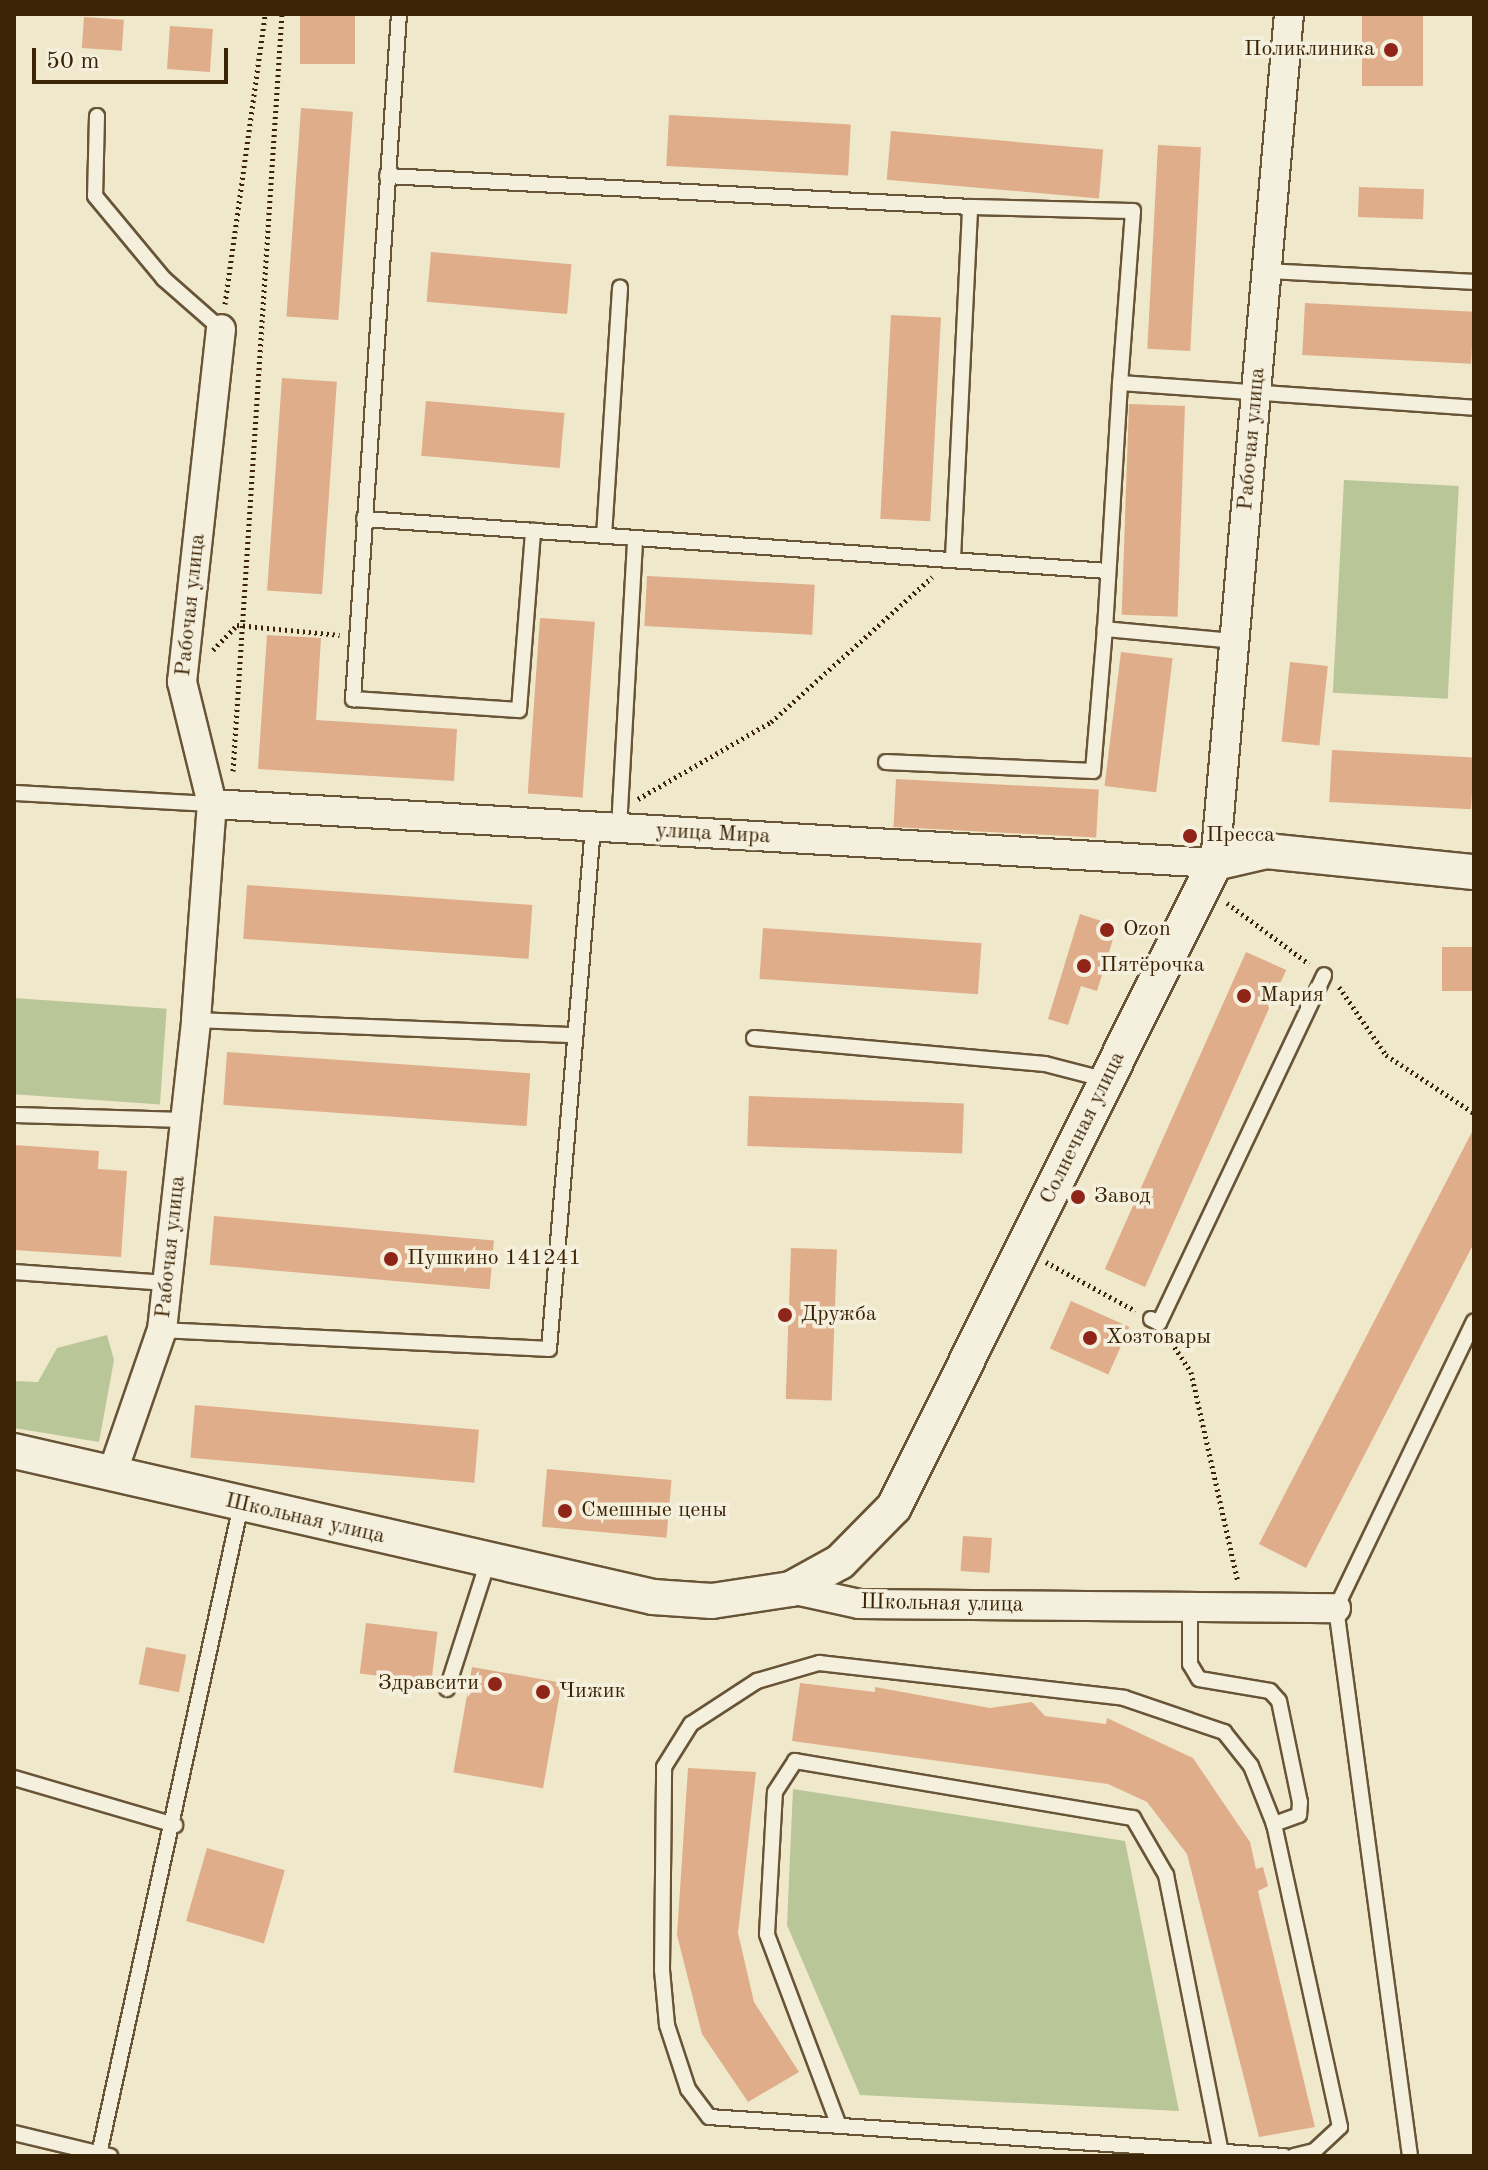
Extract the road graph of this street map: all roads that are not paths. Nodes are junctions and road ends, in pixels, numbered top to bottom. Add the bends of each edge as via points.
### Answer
1 (399, 14) edge
2 (1289, 14) edge
3 (97, 116) dead end
4 (387, 176) junction
5 (970, 207) junction
6 (1267, 271) junction
7 (1474, 282) edge
8 (620, 288) dead end
9 (221, 329) joint
10 (1120, 383) junction
11 (1256, 396) junction
12 (1474, 408) edge
13 (364, 519) junction
14 (533, 531) junction
15 (604, 536) junction
16 (635, 538) junction
17 (953, 558) junction
18 (1108, 571) junction
19 (1105, 629) junction
20 (1234, 641) junction
21 (886, 762) dead end
22 (14, 793) edge
23 (222, 797) junction
24 (611, 821) junction
25 (1474, 872) edge
26 (1209, 875) junction
27 (1324, 975) road end
28 (196, 1020) junction
29 (575, 1035) junction
30 (754, 1038) dead end
31 (1107, 1080) junction
32 (14, 1115) edge
33 (185, 1120) junction
34 (14, 1272) edge
35 (167, 1283) junction
36 (1155, 1321) road end
37 (1474, 1321) edge
38 (162, 1330) junction
39 (14, 1451) edge
40 (112, 1474) junction
41 (241, 1505) junction
42 (488, 1561) junction
43 (791, 1589) junction
44 (1190, 1607) junction
45 (1336, 1608) junction
46 (447, 1689) dead end
47 (14, 1778) edge
48 (1274, 1824) junction
49 (175, 1825) junction
50 (839, 2126) junction
51 (14, 2133) edge
52 (1221, 2152) junction
53 (104, 2155) edge
54 (1284, 2156) edge
55 (1294, 2156) edge
56 (1410, 2156) edge

1 - 4 lane
2 - 6 street, Рабочая улица
3 - 9 lane via 95,196 164,279
4 - 5 lane
4 - 13 lane
5 - 10 lane via 1133,211
5 - 17 lane
6 - 7 lane
6 - 11 street, Рабочая улица
8 - 15 lane
9 - 23 street, Рабочая улица via 182,682
10 - 11 lane
10 - 18 lane
11 - 12 lane
11 - 20 street, Рабочая улица
13 - 14 lane
13 - 14 lane via 353,699 519,710
14 - 15 lane
15 - 16 lane
16 - 17 lane
16 - 24 lane
17 - 18 lane
18 - 19 lane
19 - 20 lane
19 - 21 lane via 1093,771
20 - 26 street, Рабочая улица
22 - 23 lane
23 - 24 street, улица Мира
23 - 28 street, Рабочая улица
24 - 26 street, улица Мира
24 - 29 lane
25 - 26 street via 1266,851
26 - 31 street, Солнечная улица
27 - 36 lane
28 - 29 lane
28 - 33 street, Рабочая улица
29 - 38 lane via 549,1349
30 - 31 lane via 1045,1064
31 - 43 street, Солнечная улица via 894,1507 840,1562
32 - 33 lane
33 - 35 street, Рабочая улица
34 - 35 lane
35 - 38 street, Рабочая улица
37 - 45 lane
38 - 40 street, Рабочая улица
39 - 40 street, Школьная улица
40 - 41 street, Школьная улица
41 - 42 street, Школьная улица
41 - 49 lane
42 - 43 street, Школьная улица via 653,1597 712,1601
42 - 46 lane
43 - 44 street, Школьная улица via 859,1604
44 - 45 street, Школьная улица
44 - 48 lane via 1190,1664 1199,1679 1270,1691 1279,1701 1300,1802 1299,1815
45 - 56 lane
47 - 49 lane
48 - 50 lane via 1251,1766 1224,1732 1124,1698 819,1663 757,1681 691,1724 664,1767 662,1970 667,2025 688,2089 709,2117
48 - 55 lane via 1340,2127 1314,2151
49 - 53 lane
50 - 52 lane
50 - 52 lane via 767,1934 775,1792 795,1761 1133,1818 1166,1875
51 - 53 lane
52 - 54 lane

